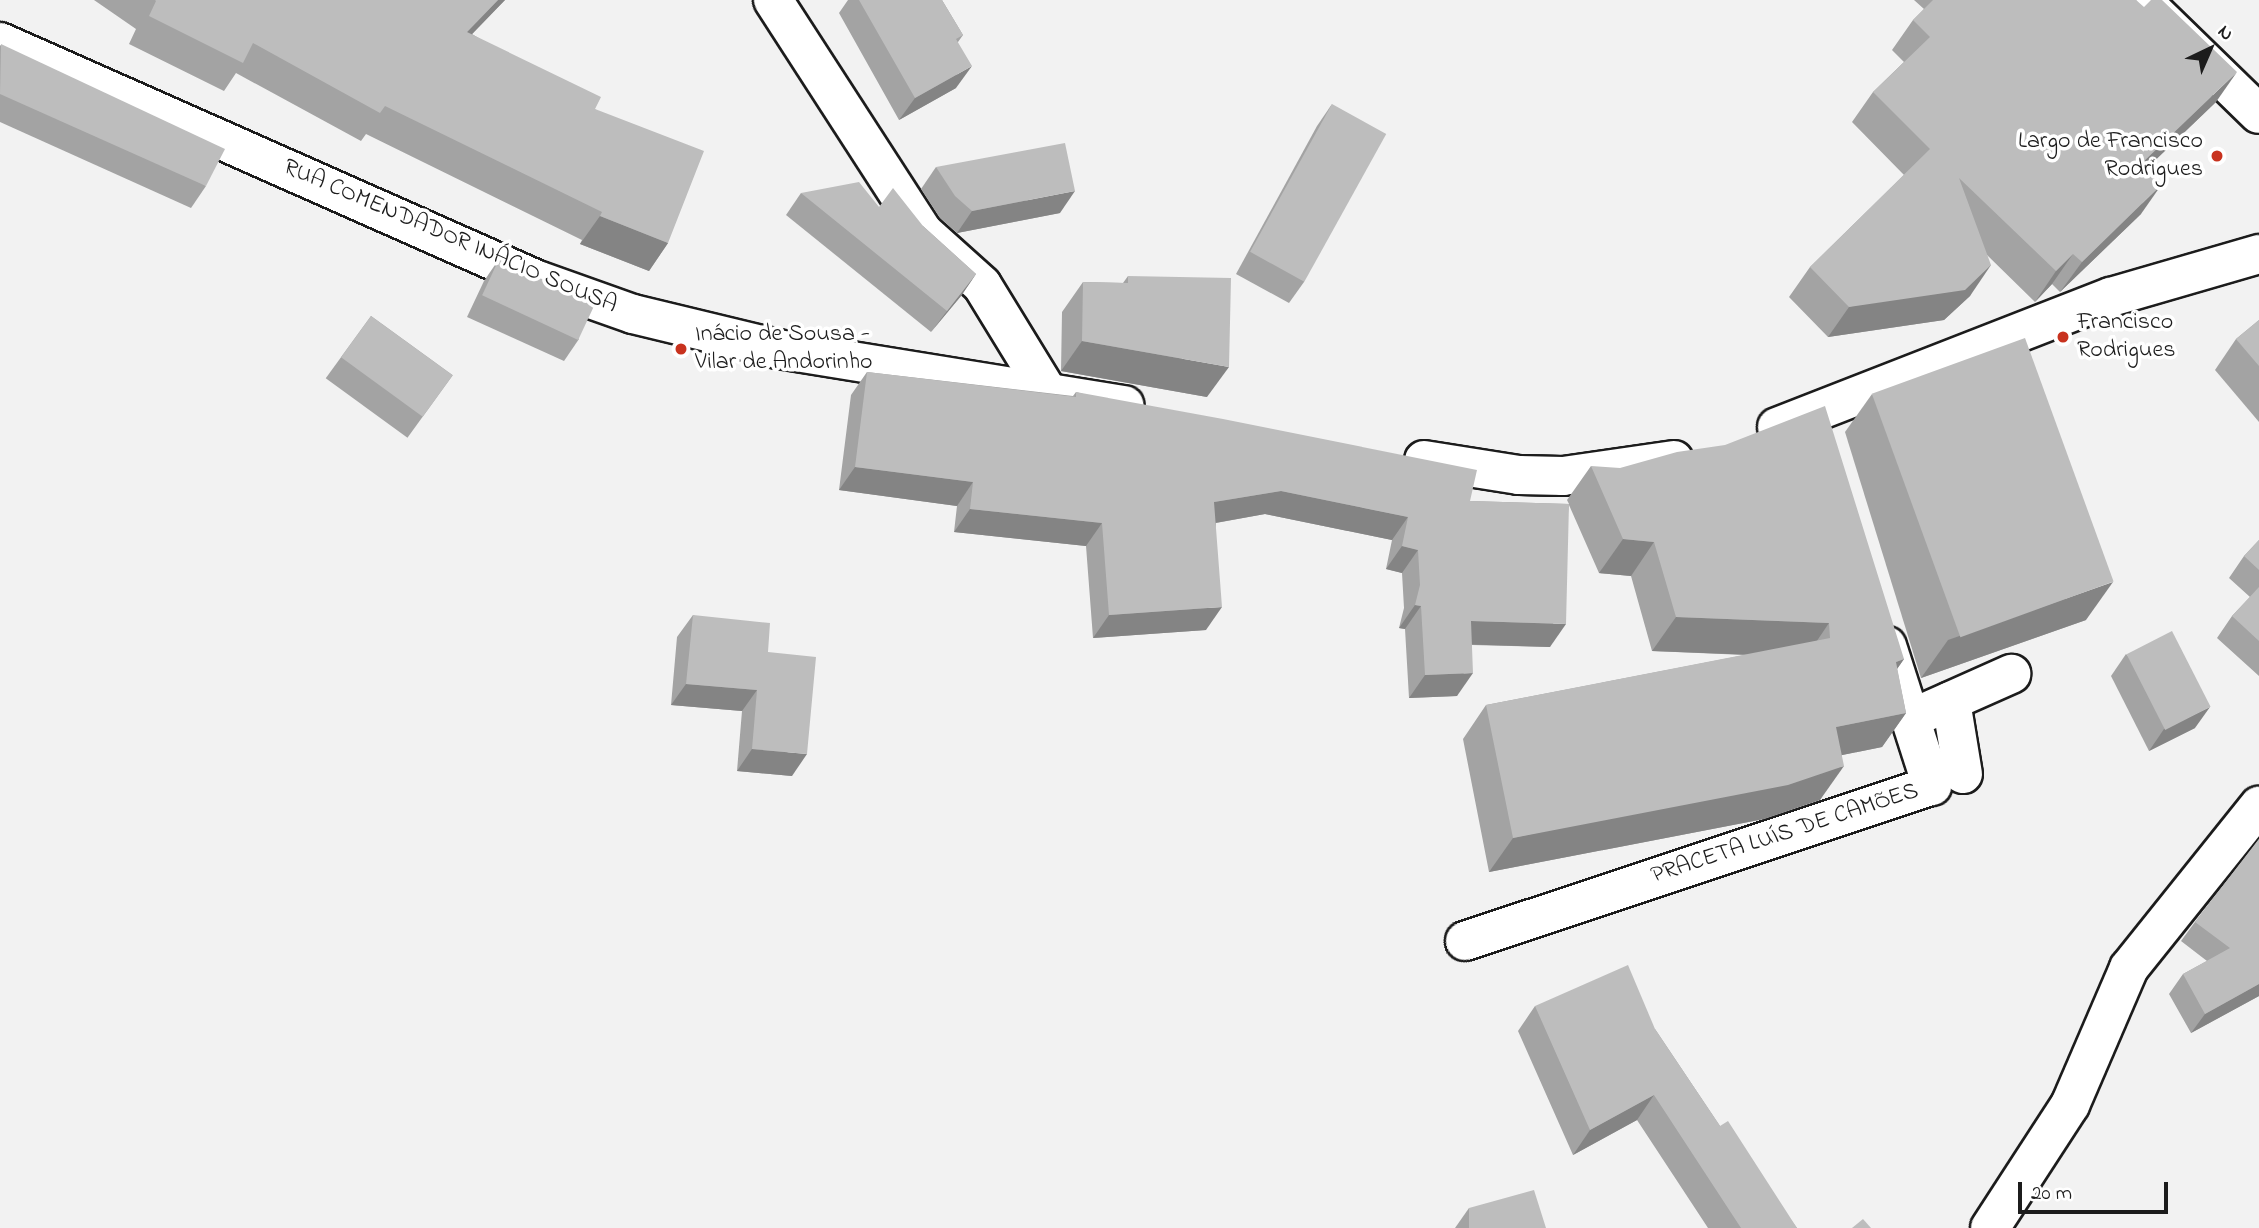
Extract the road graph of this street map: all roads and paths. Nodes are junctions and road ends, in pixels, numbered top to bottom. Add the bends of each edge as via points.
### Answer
1 (773, 0) edge
2 (2130, 0) edge
3 (0, 42) edge
4 (2259, 114) edge
5 (2259, 254) edge
6 (1047, 391) junction
7 (1156, 411) edge
8 (1816, 412) junction
9 (1828, 452) edge
10 (1389, 454) edge
11 (1877, 612) edge
12 (2011, 674) dead end
13 (1951, 701) junction
14 (1910, 719) junction
15 (1963, 774) dead end
16 (2259, 806) edge
17 (1465, 941) dead end
18 (1990, 1228) edge

1 - 6 street via 923,232 982,285
2 - 4 street via 2154,12
3 - 6 street, RUA COMENDADOR INÁCIO SOUSA via 537,280 633,314 778,349
5 - 8 street via 2111,297
6 - 7 street, RUA COMENDADOR INÁCIO SOUSA
8 - 9 street
8 - 10 street via 1725,447 1563,476 1471,469
11 - 14 street, PRACETA LUÍS DE CAMÕES
12 - 13 street
13 - 14 street
13 - 15 street
14 - 17 street, PRACETA LUÍS DE CAMÕES via 1932,786
16 - 18 street via 2129,968 2070,1105

